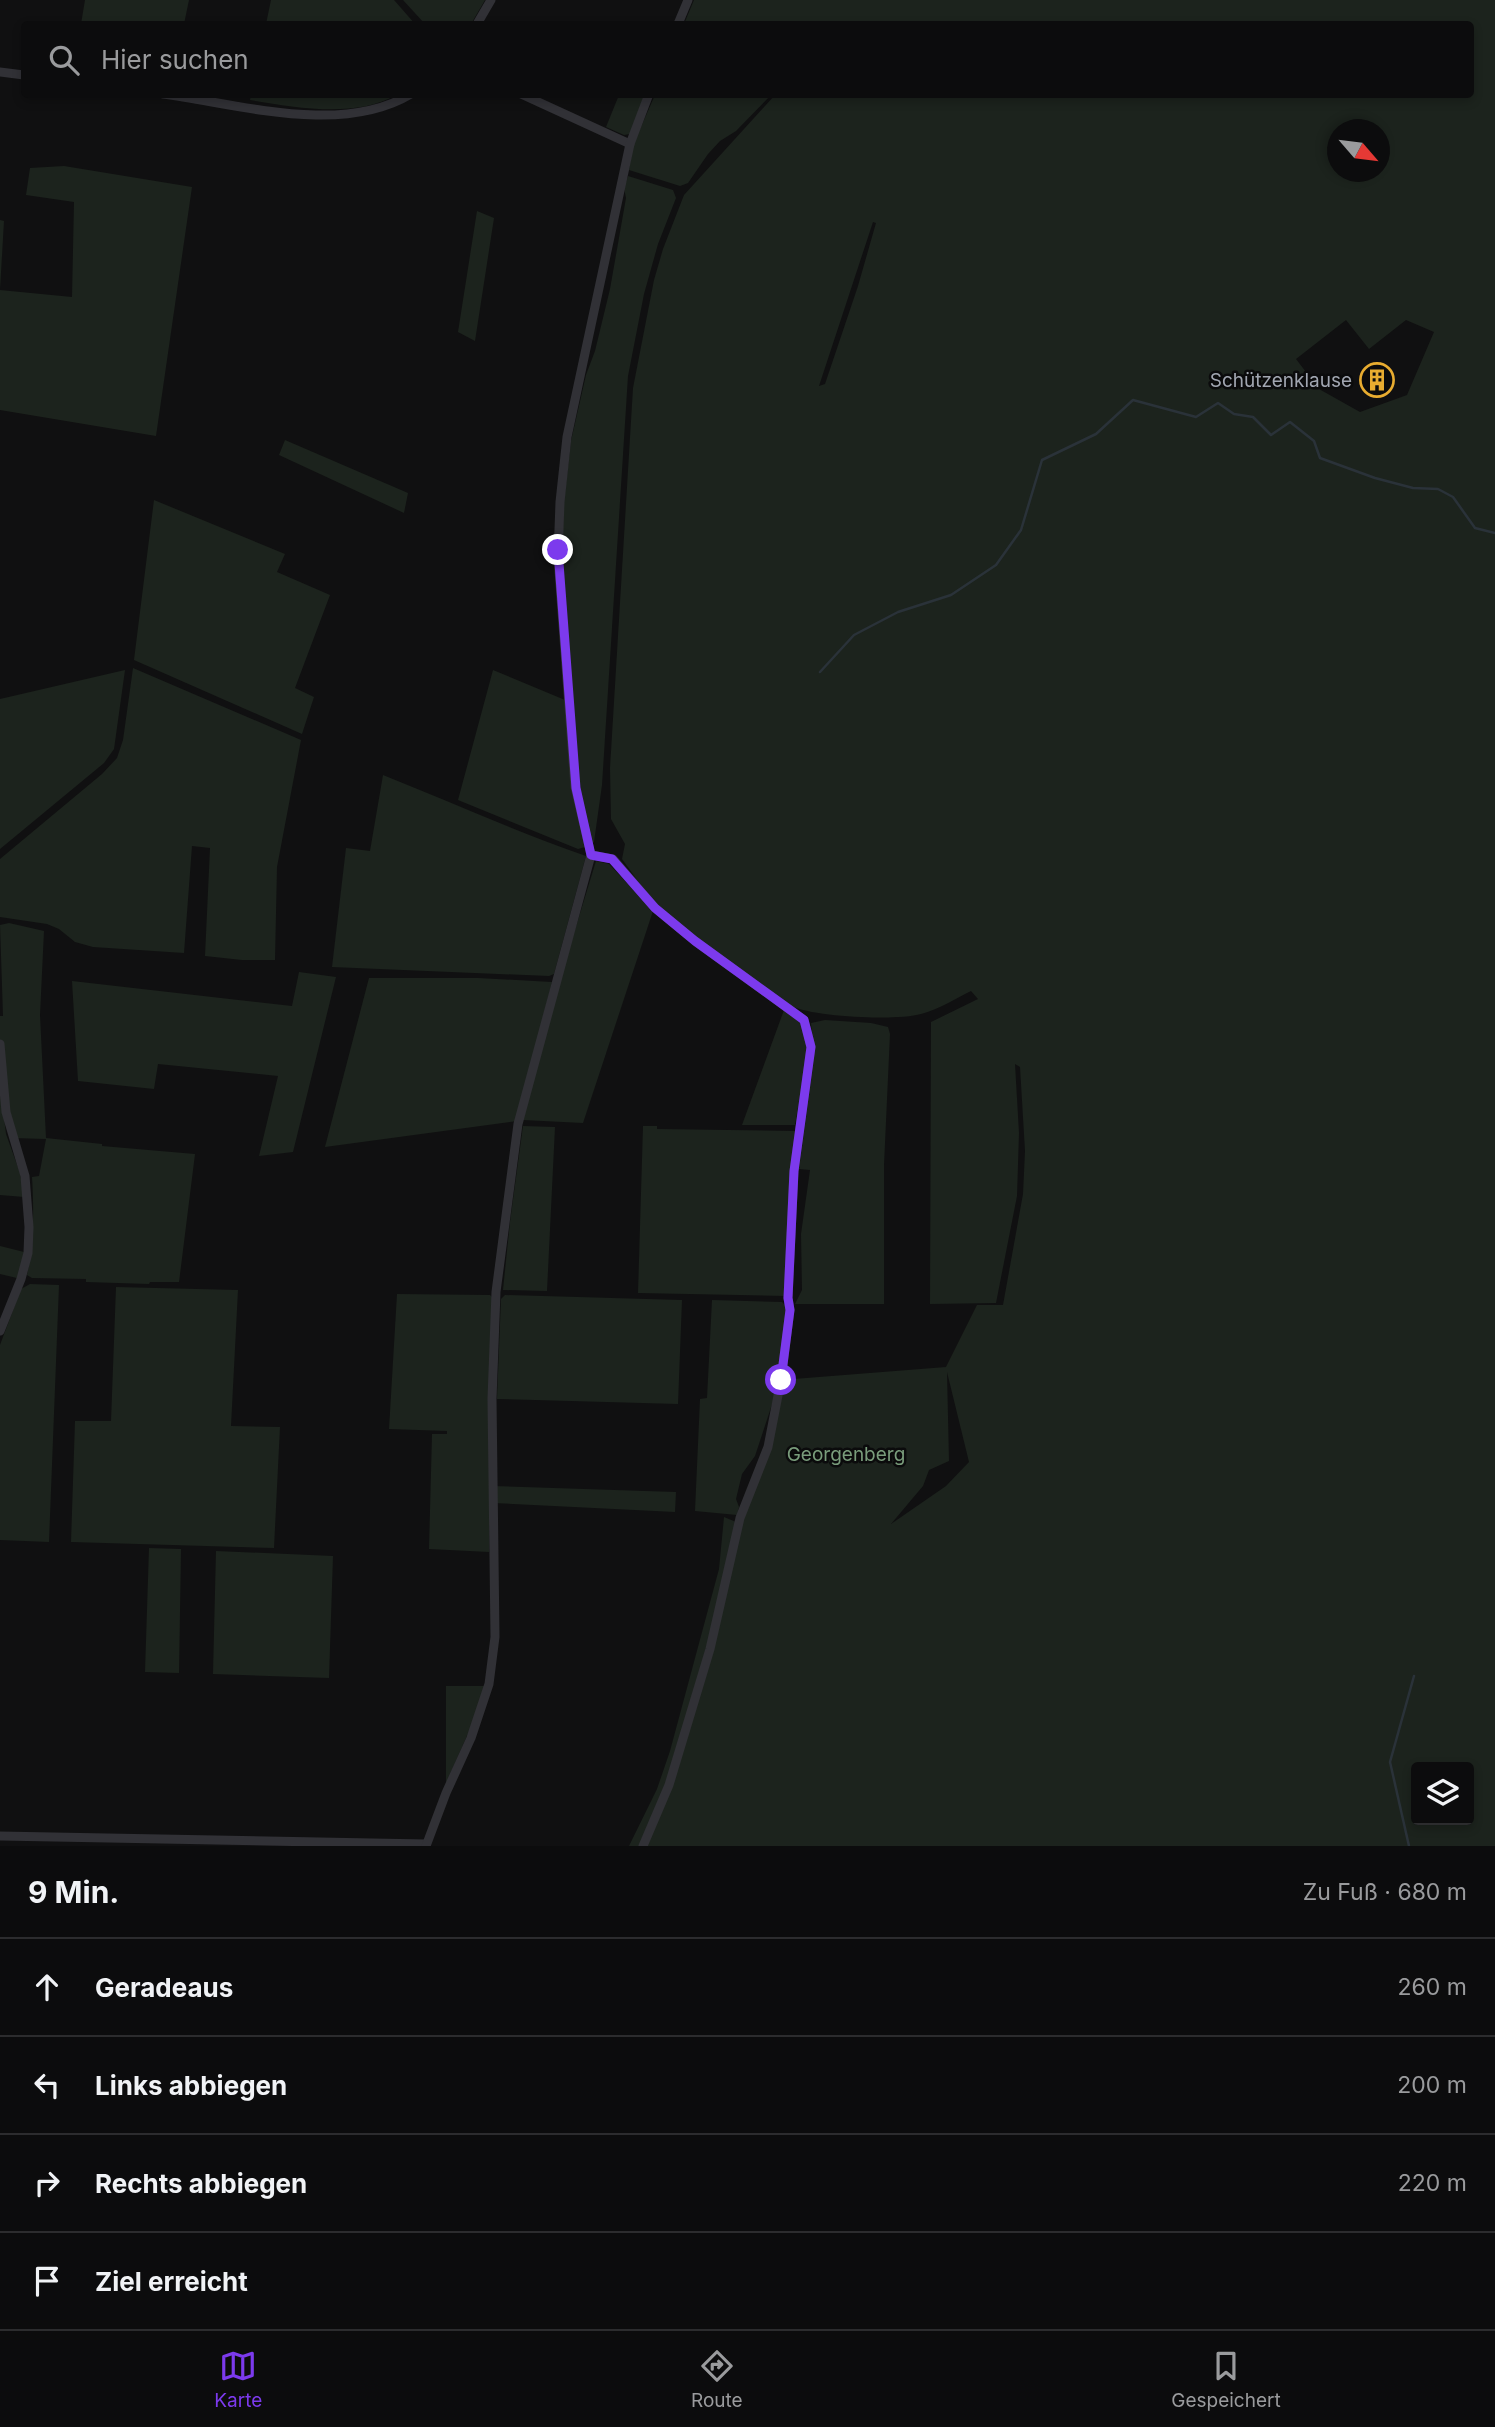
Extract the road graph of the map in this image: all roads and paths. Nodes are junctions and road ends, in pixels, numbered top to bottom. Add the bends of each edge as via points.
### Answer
1 (491, 0) edge
2 (688, 0) edge
3 (479, 21) edge
4 (679, 21) edge
5 (0, 72) edge
6 (21, 75) edge
7 (190, 98) edge
8 (404, 98) edge
9 (531, 98) edge
10 (647, 98) edge
11 (630, 144) junction
12 (591, 855) junction
13 (0, 1044) edge
14 (1, 1328) edge
15 (0, 1836) edge
16 (426, 1845) edge
17 (643, 1846) edge

1 - 3 street
2 - 4 street
5 - 6 street
7 - 8 street via 297,114 347,115 387,107
9 - 11 street
10 - 11 street
11 - 12 street via 567,437 560,502 558,557 576,788
12 - 16 street via 517,1124 496,1292 492,1399 495,1637 489,1684
12 - 17 street via 612,859 655,908 804,1020 811,1047 794,1171 790,1310 768,1447 740,1518 710,1649 669,1785
13 - 14 street via 6,1112 25,1176 29,1227 21,1279
15 - 16 street

